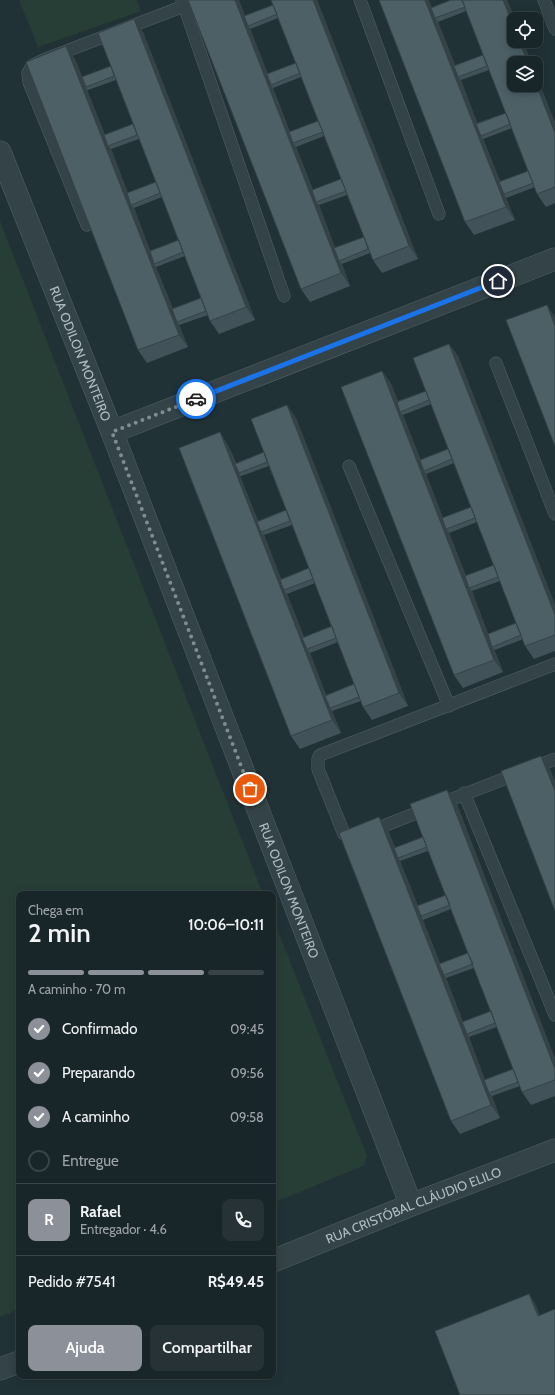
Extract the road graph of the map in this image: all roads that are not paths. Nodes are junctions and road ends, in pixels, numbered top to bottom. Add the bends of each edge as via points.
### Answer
1 (360, 0) edge
2 (544, 0) edge
3 (183, 3) edge
4 (555, 29) edge
5 (0, 152) edge
6 (439, 214) dead end
7 (87, 225) edge
8 (555, 259) edge
9 (284, 296) dead end
10 (496, 363) dead end
11 (112, 432) junction
12 (349, 466) dead end
13 (555, 514) edge
14 (555, 664) edge
15 (449, 706) junction
16 (555, 759) edge
17 (464, 793) junction
18 (555, 1015) edge
19 (555, 1150) edge
20 (410, 1205) junction
21 (276, 1260) edge
22 (16, 1363) edge
23 (0, 1369) edge

1 - 6 lane
2 - 4 lane
3 - 7 lane via 43,60 33,65 28,73
3 - 9 lane
5 - 11 street, RUA ODILON MONTEIRO
8 - 11 street
10 - 13 lane
11 - 20 street, RUA ODILON MONTEIRO
12 - 15 lane
14 - 15 lane
15 - 17 lane via 320,755 318,769 344,834 349,837 355,837
16 - 17 lane
17 - 18 lane
19 - 20 street, RUA CRISTÓBAL CLÁUDIO ELILO
20 - 21 street, RUA CRISTÓBAL CLÁUDIO ELILO
22 - 23 street

